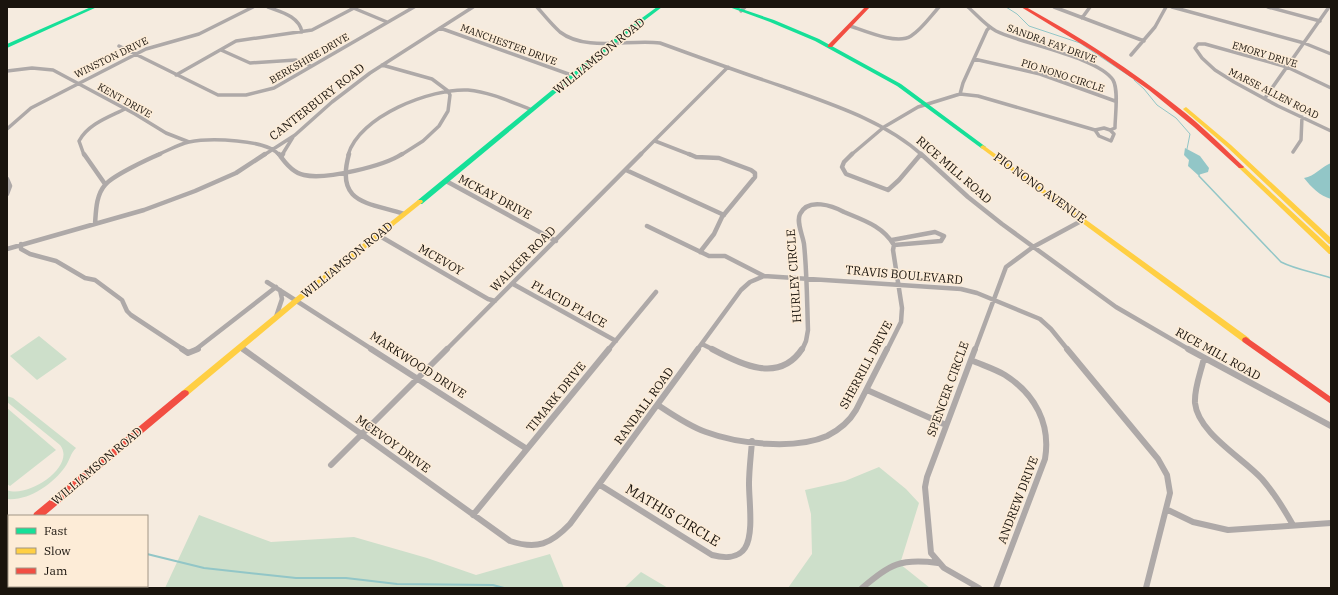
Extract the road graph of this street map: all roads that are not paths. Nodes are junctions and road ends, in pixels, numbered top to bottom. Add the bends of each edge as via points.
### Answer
1 (86, 7) edge
2 (95, 7) edge
3 (253, 7) edge
4 (268, 7) edge
5 (414, 7) edge
6 (473, 7) edge
7 (537, 7) edge
8 (660, 7) edge
9 (731, 7) edge
10 (868, 7) edge
11 (939, 7) edge
12 (968, 7) edge
13 (1023, 7) edge
14 (1032, 7) edge
15 (1054, 7) edge
16 (1090, 7) edge
17 (1166, 7) edge
18 (1172, 7) edge
19 (1268, 7) edge
20 (1329, 7) edge
21 (353, 8) edge
22 (743, 9) edge
23 (1082, 18) junction
24 (1320, 21) junction
25 (387, 22) junction
26 (850, 26) junction
27 (990, 27) junction
28 (440, 28) junction
29 (302, 32) junction
30 (7, 41) edge
31 (1144, 41) junction
32 (614, 42) junction
33 (1304, 43) junction
34 (7, 46) edge
35 (119, 46) dead end
36 (830, 46) junction
37 (1215, 47) joint
38 (221, 50) junction
39 (135, 54) junction
40 (1331, 54) edge
41 (1131, 55) dead end
42 (974, 58) junction
43 (382, 65) junction
44 (311, 66) junction
45 (728, 67) junction
46 (1286, 67) junction
47 (7, 71) edge
48 (176, 75) junction
49 (574, 76) junction
50 (78, 83) junction
51 (1331, 88) edge
52 (448, 91) junction
53 (960, 94) junction
54 (1265, 98) junction
55 (1115, 101) junction
56 (926, 104) junction
57 (125, 109) junction
58 (532, 110) junction
59 (1302, 117) junction
60 (884, 126) junction
61 (7, 129) edge
62 (1095, 130) junction
63 (1110, 130) junction
64 (1331, 131) edge
65 (295, 135) junction
66 (655, 141) junction
67 (189, 142) junction
68 (273, 150) junction
69 (1293, 152) dead end
70 (921, 154) junction
71 (281, 157) junction
72 (626, 170) junction
73 (344, 172) junction
74 (7, 179) edge
75 (446, 181) junction
76 (104, 184) junction
77 (7, 194) edge
78 (404, 214) junction
79 (724, 215) junction
80 (1083, 220) junction
81 (95, 224) junction
82 (647, 226) dead end
83 (378, 235) junction
84 (556, 240) junction
85 (1331, 242) edge
86 (893, 243) junction
87 (21, 244) junction
88 (1032, 247) junction
89 (7, 249) edge
90 (700, 252) junction
91 (1331, 252) edge
92 (764, 276) junction
93 (806, 278) junction
94 (267, 282) dead end
95 (513, 284) junction
96 (898, 284) junction
97 (278, 288) junction
98 (656, 292) dead end
99 (994, 299) junction
100 (297, 300) junction
101 (495, 301) junction
102 (276, 317) junction
103 (616, 341) junction
104 (702, 344) junction
105 (240, 347) junction
106 (1204, 358) junction
107 (971, 360) junction
108 (418, 378) junction
109 (867, 390) junction
110 (1331, 400) edge
111 (658, 406) junction
112 (946, 425) junction
113 (1331, 426) edge
114 (362, 435) junction
115 (752, 441) junction
116 (528, 449) junction
117 (332, 465) dead end
118 (600, 485) junction
119 (1166, 508) junction
120 (38, 515) edge
121 (473, 515) junction
122 (1331, 523) edge
123 (1292, 525) junction
124 (538, 545) joint
125 (938, 563) junction
126 (862, 588) edge
127 (979, 588) edge
128 (996, 588) edge
129 (1147, 588) edge

1 - 30 main road
2 - 34 main road
3 - 39 street, WINSTON DRIVE via 199,34 151,46
4 - 29 street via 297,21 301,24
5 - 25 street, BERKSHIRE DRIVE
6 - 28 street, CANTERBURY ROAD
7 - 32 street, RICE MILL ROAD via 569,38 591,43
8 - 32 main road, WILLIAMSON ROAD
9 - 22 main road, PIO NONO AVENUE
10 - 26 main road
11 - 26 street via 913,34 904,39
12 - 27 street, SANDRA FAY DRIVE
13 - 91 main road via 1092,47 1169,103
14 - 85 main road via 1103,48 1176,101 1229,146
15 - 23 street
16 - 23 street
17 - 31 street via 1156,27
18 - 33 street
19 - 24 street
20 - 24 street
21 - 25 street
21 - 29 street via 319,28
22 - 36 main road, PIO NONO AVENUE
23 - 31 street
24 - 33 street
25 - 44 street, BERKSHIRE DRIVE
26 - 36 main road
27 - 42 street
27 - 55 street, SANDRA FAY DRIVE via 1099,68 1113,80
28 - 43 street, CANTERBURY ROAD
28 - 49 street, MANCHESTER DRIVE
29 - 38 street via 242,39
31 - 41 street
32 - 45 street, RICE MILL ROAD via 660,43
32 - 49 main road, WILLIAMSON ROAD
33 - 40 street
33 - 46 street
35 - 39 street, BERKSHIRE DRIVE
36 - 56 main road, PIO NONO AVENUE via 899,85
37 - 46 street, EMORY DRIVE
37 - 54 street, MARSE ALLEN ROAD via 1198,44 1195,50 1219,74
38 - 44 street via 250,63 296,60
38 - 48 street
39 - 48 street, BERKSHIRE DRIVE
39 - 50 street, WINSTON DRIVE
42 - 53 street
42 - 55 street, PIO NONO CIRCLE via 1035,72
43 - 52 street via 432,79
43 - 65 street, CANTERBURY ROAD via 337,98
44 - 48 street, BERKSHIRE DRIVE via 270,89 232,96 218,95
45 - 60 street, RICE MILL ROAD
45 - 66 street, WALKER ROAD
46 - 51 street, EMORY DRIVE
46 - 54 street
47 - 50 street, KENT DRIVE via 26,68 48,69
49 - 58 main road, WILLIAMSON ROAD
50 - 57 street, KENT DRIVE
50 - 61 street, WINSTON DRIVE via 31,108
52 - 58 street via 484,92
52 - 73 street via 402,105 369,127 353,144 347,155
52 - 73 street via 450,95 446,116 423,141 390,162
53 - 56 street
53 - 62 street via 978,96
54 - 59 street, MARSE ALLEN ROAD
55 - 63 street, PIO NONO CIRCLE via 1115,128
56 - 60 street
56 - 80 main road, PIO NONO AVENUE
57 - 67 street, KENT DRIVE via 166,133
57 - 76 street via 86,131 79,142 84,156 101,176
58 - 75 main road, WILLIAMSON ROAD
59 - 64 street, MARSE ALLEN ROAD
59 - 69 street via 1301,141
60 - 70 street, RICE MILL ROAD
60 - 70 street via 844,162 842,168 846,174 884,190 892,190
62 - 63 street
62 - 63 street via 1100,136 1111,141 1114,134
65 - 68 street, CANTERBURY ROAD
65 - 71 street
66 - 72 street, WALKER ROAD
66 - 79 street via 696,157 722,159 754,172 755,177
67 - 68 street via 239,141
67 - 76 street via 141,162
68 - 71 street
68 - 81 street, CANTERBURY ROAD via 236,173 195,191 144,210
70 - 88 street, RICE MILL ROAD via 971,199
71 - 73 street via 292,170 304,175
72 - 79 street
72 - 84 street, WALKER ROAD
73 - 78 street via 347,188 354,197
74 - 77 street via 10,186
75 - 78 main road, WILLIAMSON ROAD
75 - 84 street, MCKAY DRIVE
76 - 81 street via 98,198
78 - 83 main road, WILLIAMSON ROAD
79 - 90 street
80 - 88 street, SPENCER CIRCLE
80 - 110 main road, PIO NONO AVENUE
81 - 87 street, CANTERBURY ROAD
82 - 90 street, TRAVIS BOULEVARD
83 - 100 main road, WILLIAMSON ROAD
83 - 101 street, MCEVOY
84 - 95 street, WALKER ROAD
86 - 86 street via 935,232 944,236 941,241
86 - 93 street, HURLEY CIRCLE via 881,228 832,206 809,206 799,219 804,244
86 - 96 street
87 - 89 street, CANTERBURY ROAD
87 - 97 street via 21,249 30,254 56,261 85,278 96,280 122,300 131,315 188,353 198,349
88 - 99 street, SPENCER CIRCLE via 1006,267
88 - 106 street, RICE MILL ROAD via 1116,307
90 - 92 street, TRAVIS BOULEVARD via 709,256 725,256
92 - 93 street, TRAVIS BOULEVARD
92 - 104 street, RANDALL ROAD via 746,285
93 - 96 street, TRAVIS BOULEVARD
93 - 104 street, HURLEY CIRCLE via 807,340 799,355 789,363 770,368 752,367
94 - 97 street, MARKWOOD DRIVE
95 - 101 street, WALKER ROAD
95 - 103 street, PLACID PLACE
96 - 99 street, TRAVIS BOULEVARD via 956,288
96 - 109 street, SHERRILL DRIVE via 902,308 901,322
97 - 100 street, MARKWOOD DRIVE
97 - 102 street via 282,298
98 - 103 street, TIMARK DRIVE
99 - 107 street, SPENCER CIRCLE
99 - 119 street, TRAVIS BOULEVARD via 1035,316 1051,329 1158,459 1166,471 1170,486
100 - 102 main road, WILLIAMSON ROAD
100 - 108 street, MARKWOOD DRIVE
101 - 108 street, WALKER ROAD
102 - 105 main road, WILLIAMSON ROAD
103 - 116 street, TIMARK DRIVE
104 - 111 street, RANDALL ROAD
105 - 114 street, MCEVOY DRIVE
105 - 120 main road, WILLIAMSON ROAD
106 - 113 street, RICE MILL ROAD
106 - 123 street via 1195,403 1200,417 1217,437 1261,478
107 - 112 street, SPENCER CIRCLE
107 - 128 street, ANDREW DRIVE via 1005,376 1023,390 1044,422 1048,440 1045,459
108 - 114 street, WALKER ROAD
108 - 116 street, MARKWOOD DRIVE
109 - 112 street
109 - 115 street, SHERRILL DRIVE via 849,421 832,434 806,442
111 - 115 street, SHERRILL DRIVE via 704,431
111 - 118 street, RANDALL ROAD
112 - 125 street, SPENCER CIRCLE via 925,487 930,549
114 - 117 street, WALKER ROAD
114 - 121 street, MCEVOY DRIVE
115 - 118 street, MATHIS CIRCLE via 748,539 744,549 736,556 712,555
116 - 121 street, TIMARK DRIVE
118 - 124 street, RANDALL ROAD via 565,531
119 - 123 street via 1193,522 1228,530
119 - 129 street, TRAVIS BOULEVARD
121 - 124 street, MCEVOY DRIVE via 510,541 524,546
122 - 123 street
125 - 126 street via 919,560 900,562 885,569
125 - 127 street

